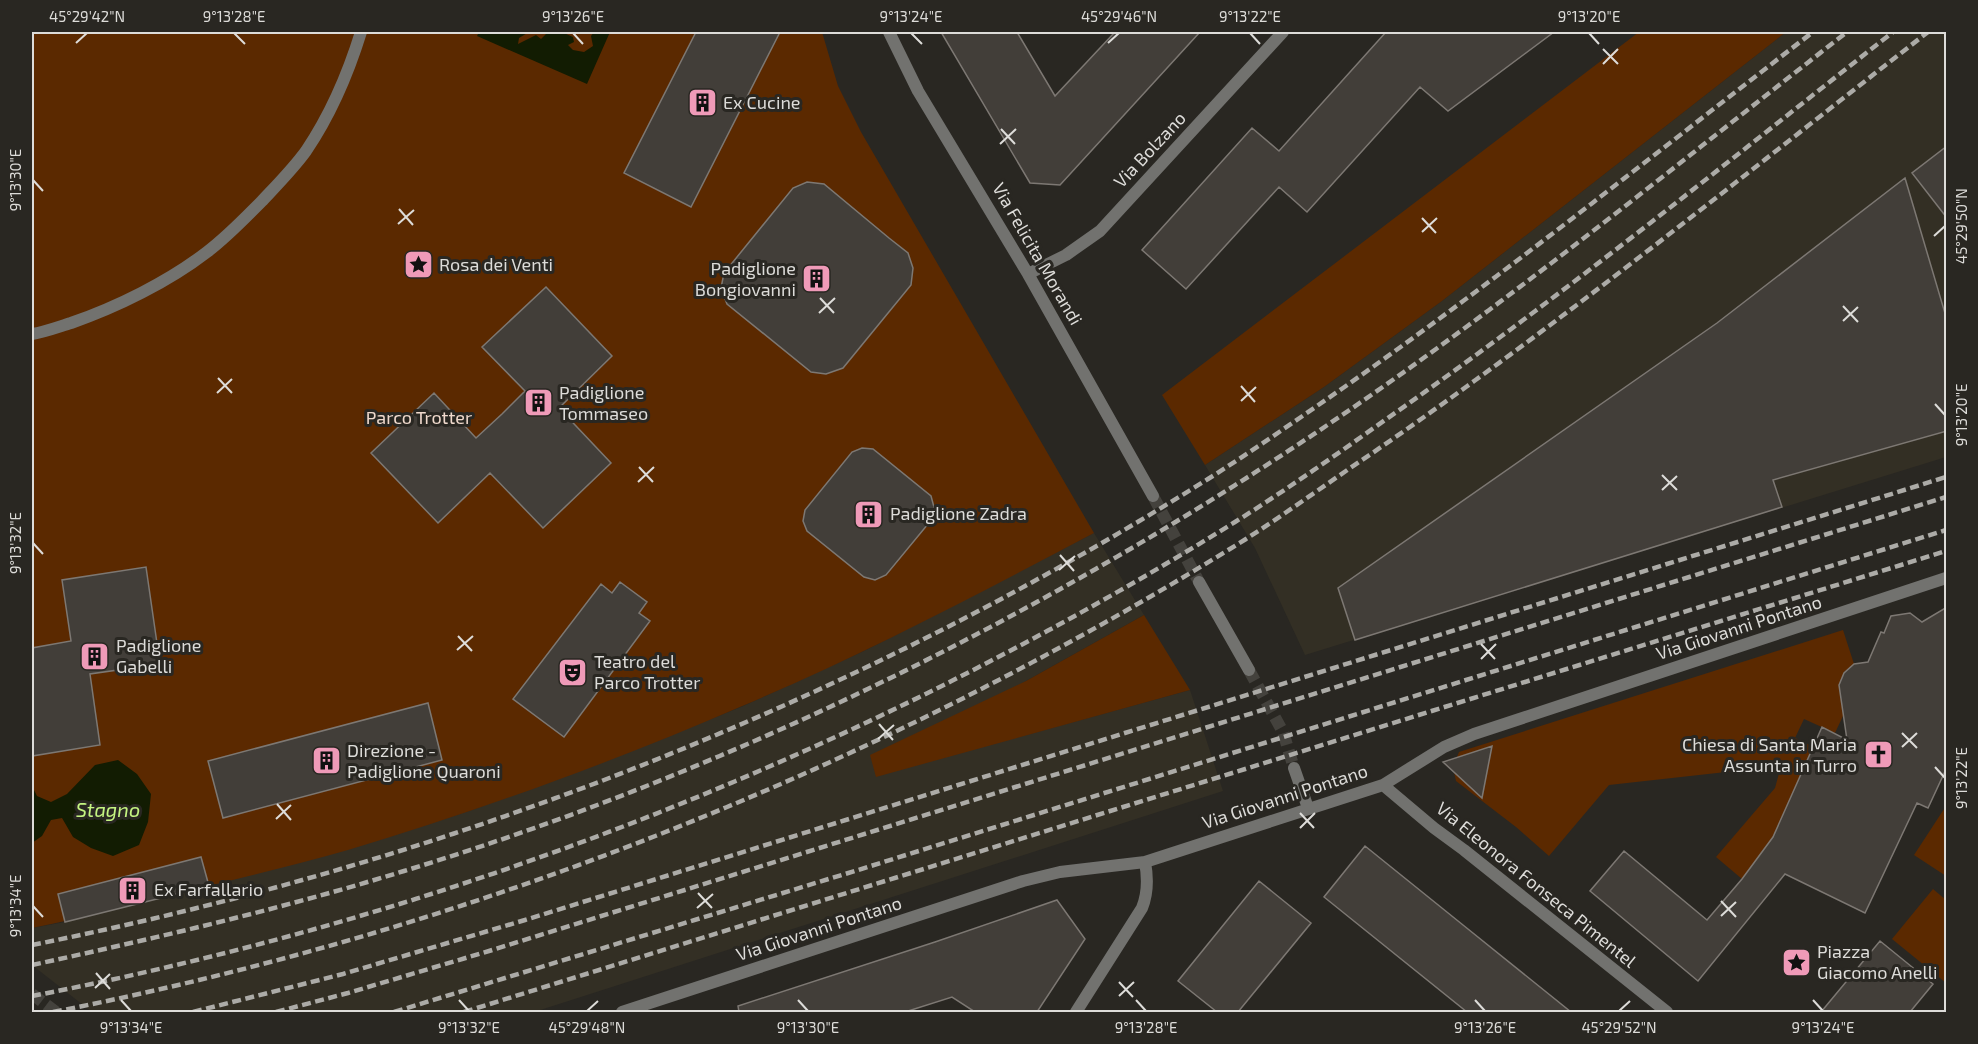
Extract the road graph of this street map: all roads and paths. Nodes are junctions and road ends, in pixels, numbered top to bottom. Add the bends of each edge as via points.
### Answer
1 (361, 32) edge
2 (889, 32) edge
3 (1283, 32) edge
4 (1028, 274) junction
5 (32, 334) edge
6 (1153, 496) tunnel mouth
7 (1947, 578) edge
8 (1199, 582) tunnel mouth
9 (1249, 670) tunnel mouth
10 (1294, 768) tunnel mouth
11 (1383, 784) junction
12 (1308, 808) junction
13 (1145, 861) junction
14 (622, 1012) edge
15 (1076, 1012) edge
16 (1667, 1012) edge

1 - 5 street via 350,68 317,133 278,184 237,225 207,252 154,286 103,312
2 - 4 street, Via Felicita Morandi via 918,91
3 - 4 street, Via Bolzano via 1100,231 1066,255
4 - 6 street, Via Felicita Morandi
7 - 11 street, Via Giovanni Pontano via 1474,734 1449,744
8 - 9 street
10 - 12 street
11 - 12 street, Via Giovanni Pontano
11 - 16 street, Via Eleonora Fonseca Pimentel
12 - 13 street, Via Giovanni Pontano
13 - 14 street, Via Giovanni Pontano via 1023,881
13 - 15 street via 1147,881 1142,908

